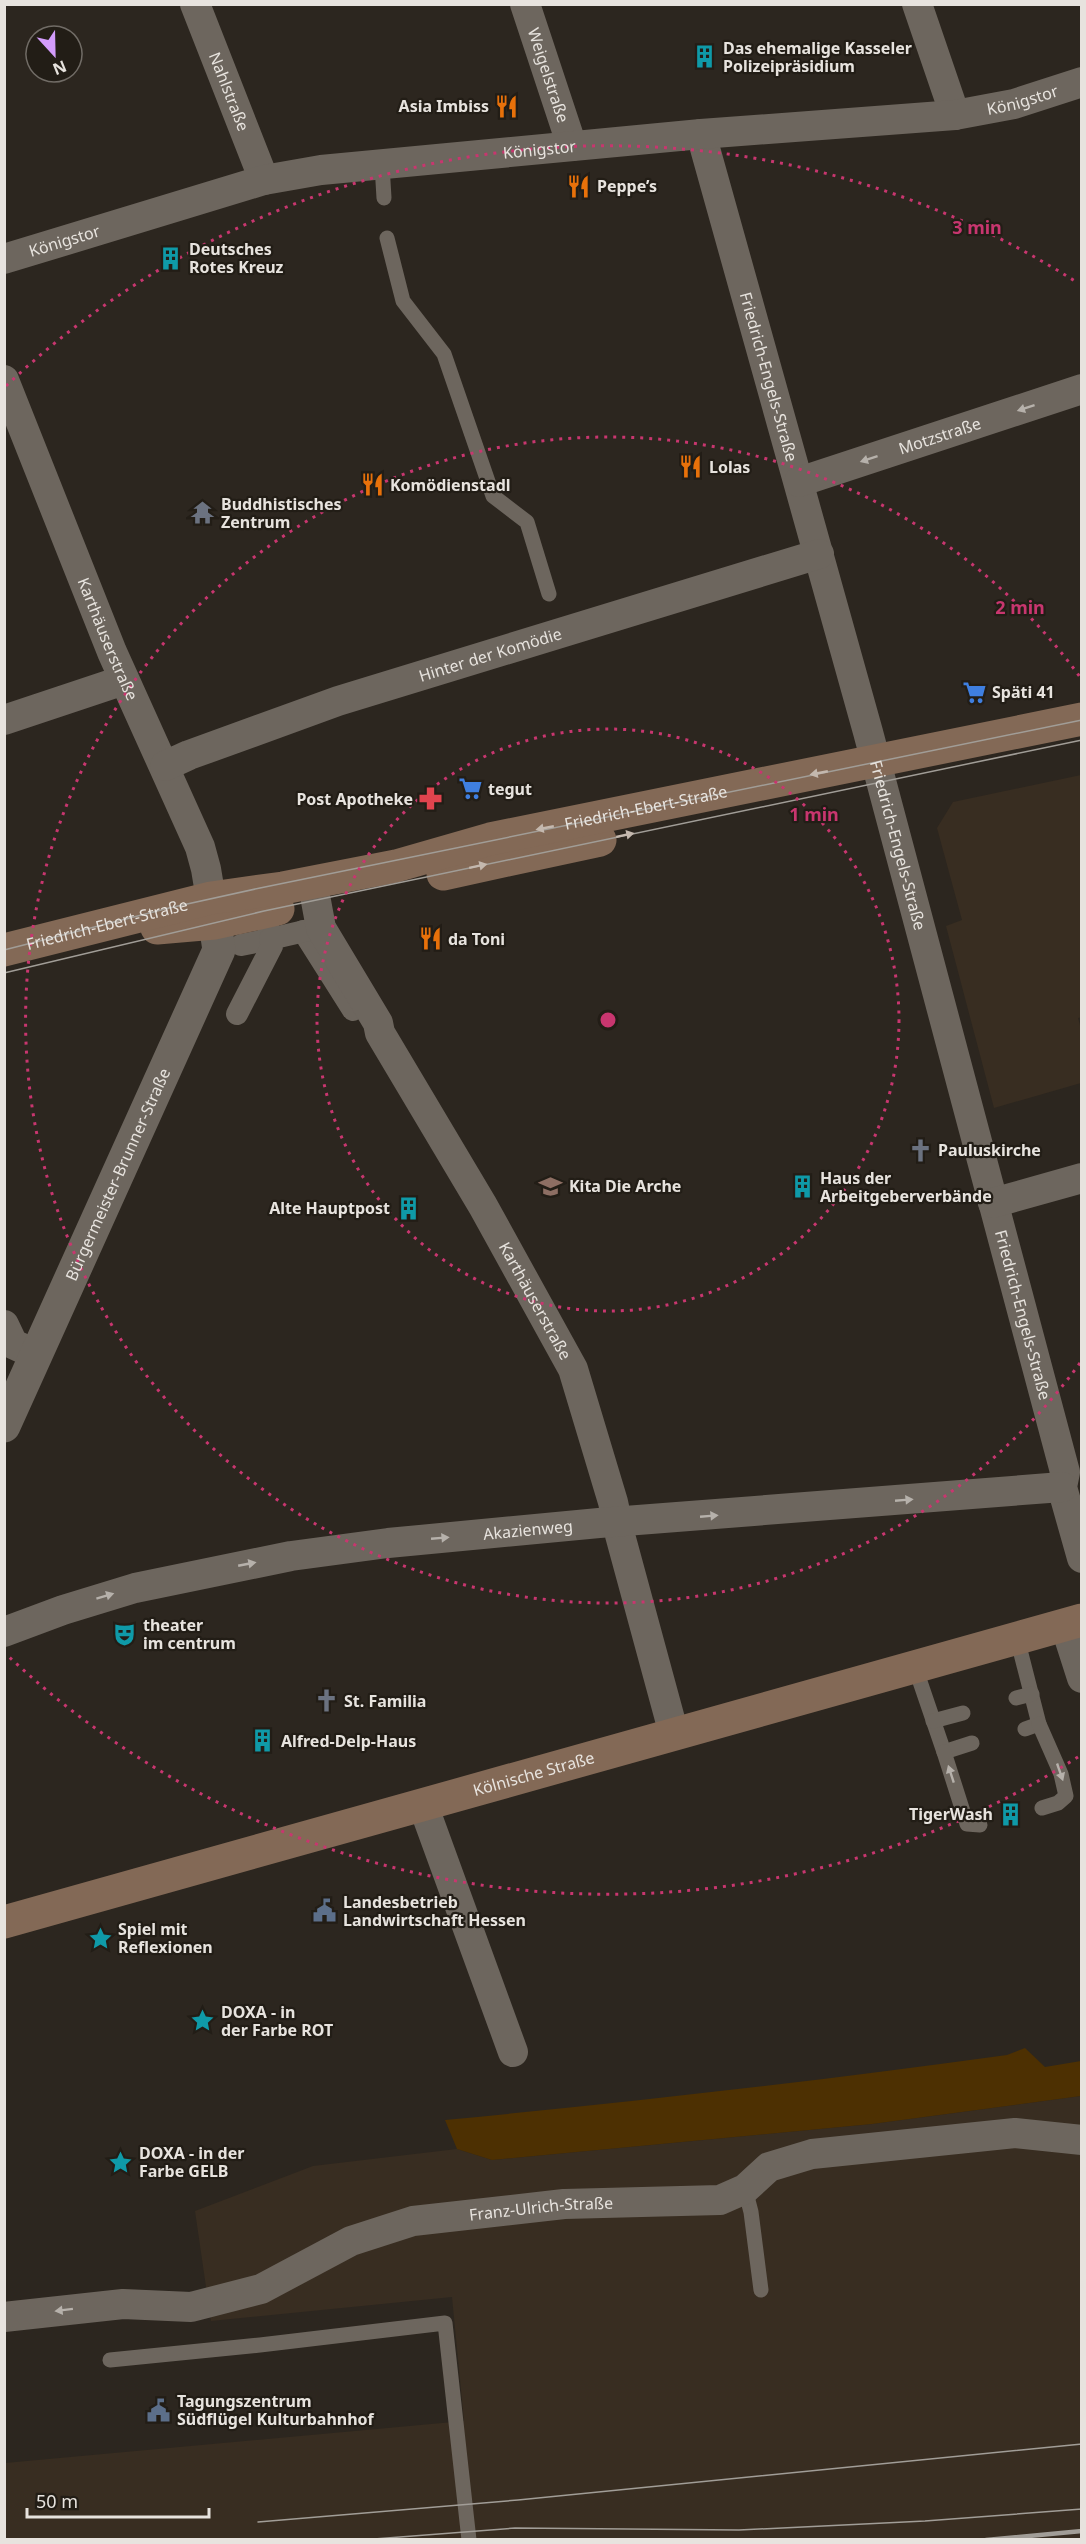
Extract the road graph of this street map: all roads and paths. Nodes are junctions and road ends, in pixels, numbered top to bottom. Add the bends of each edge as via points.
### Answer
1 (195, 4) edge
2 (525, 4) edge
3 (917, 4) edge
4 (1082, 82) edge
5 (955, 115) junction
6 (701, 134) junction
7 (572, 146) junction
8 (382, 165) junction
9 (264, 180) junction
10 (384, 198) dead end
11 (387, 238) dead end
12 (4, 260) edge
13 (4, 380) edge
14 (1082, 389) edge
15 (799, 482) junction
16 (819, 554) junction
17 (549, 594) dead end
18 (124, 680) junction
19 (1082, 719) edge
20 (4, 720) edge
21 (1082, 740) edge
22 (165, 766) junction
23 (878, 772) junction
24 (213, 910) junction
25 (309, 921) junction
26 (269, 931) junction
27 (241, 945) dead end
28 (4, 950) edge
29 (4, 969) edge
30 (353, 1010) dead end
31 (237, 1014) dead end
32 (1082, 1178) edge
33 (993, 1203) junction
34 (4, 1325) edge
35 (37, 1355) junction
36 (4, 1426) edge
37 (1062, 1487) junction
38 (617, 1523) junction
39 (1082, 1558) edge
40 (1073, 1623) edge
41 (4, 1632) edge
42 (1017, 1638) junction
43 (915, 1667) junction
44 (1082, 1678) edge
45 (1032, 1694) junction
46 (1016, 1698) dead end
47 (963, 1713) dead end
48 (933, 1721) junction
49 (674, 1734) junction
50 (972, 1743) dead end
51 (944, 1752) junction
52 (423, 1804) junction
53 (1042, 1808) dead end
54 (980, 1825) dead end
55 (4, 1922) edge
56 (513, 2052) dead end
57 (1082, 2140) edge
58 (745, 2189) junction
59 (761, 2290) dead end
60 (4, 2317) edge
61 (110, 2360) dead end
62 (469, 2540) edge

1 - 9 street, Nahlstraße
2 - 7 street, Weigelstraße
3 - 5 street
4 - 5 street, Königstor via 1014,104
5 - 6 street, Königstor
6 - 7 street, Königstor
6 - 15 street, Friedrich-Engels-Straße
7 - 8 street, Königstor
8 - 9 street, Königstor
8 - 10 lane
9 - 12 street, Königstor
11 - 17 lane via 404,301 444,354 494,496 527,522
13 - 18 street, Karthäuserstraße
14 -> 15 street, Motzstraße
15 - 16 street, Friedrich-Engels-Straße
16 - 22 street, Hinter der Komödie via 338,701
16 - 23 street, Friedrich-Engels-Straße
18 - 20 street
18 - 22 street, Karthäuserstraße
19 - 23 main road, Friedrich-Ebert-Straße
21 - 23 main road, Friedrich-Ebert-Straße
22 - 24 street, Karthäuserstraße via 200,847
23 -> 24 main road, Friedrich-Ebert-Straße via 490,839 396,866 283,888
25 -> 23 main road, Friedrich-Ebert-Straße
23 - 33 street, Friedrich-Engels-Straße
24 - 25 main road, Friedrich-Ebert-Straße
24 - 28 main road, Friedrich-Ebert-Straße
24 - 29 main road, Friedrich-Ebert-Straße
24 - 35 street, Bürgermeister-Brunner-Straße via 219,950
25 - 26 street
25 - 30 street
25 - 38 street, Karthäuserstraße via 321,927 378,1023 380,1033 483,1206 573,1369
26 - 27 street
26 - 31 street via 272,946
32 - 33 street
33 - 37 street, Friedrich-Engels-Straße via 1065,1472
34 - 35 street via 13,1344
35 - 36 street, Bürgermeister-Brunner-Straße
38 -> 37 street, Akazienweg
37 - 39 street, Friedrich-Engels-Straße
41 -> 38 street, Akazienweg via 106,1595 291,1556 388,1543
38 - 49 street, Karthäuserstraße
40 - 42 main road, Kölnische Straße
40 - 44 street, Kölnische Straße
42 - 43 main road, Kölnische Straße
42 - 45 lane
43 - 48 lane
43 - 49 main road, Kölnische Straße
45 - 46 lane
45 -> 53 lane via 1032,1726 1061,1774 1066,1796
47 - 48 lane
48 - 51 lane
49 - 52 main road, Kölnische Straße
50 - 51 lane
54 -> 51 lane via 967,1824
52 - 55 main road, Kölnische Straße
52 - 56 street
57 - 58 street, Franz-Ulrich-Straße via 1015,2133 812,2154 769,2167
58 - 59 lane
58 -> 60 street, Franz-Ulrich-Straße via 720,2200 564,2204 413,2221 351,2241 261,2289 191,2307 123,2304
61 - 62 lane via 445,2323

